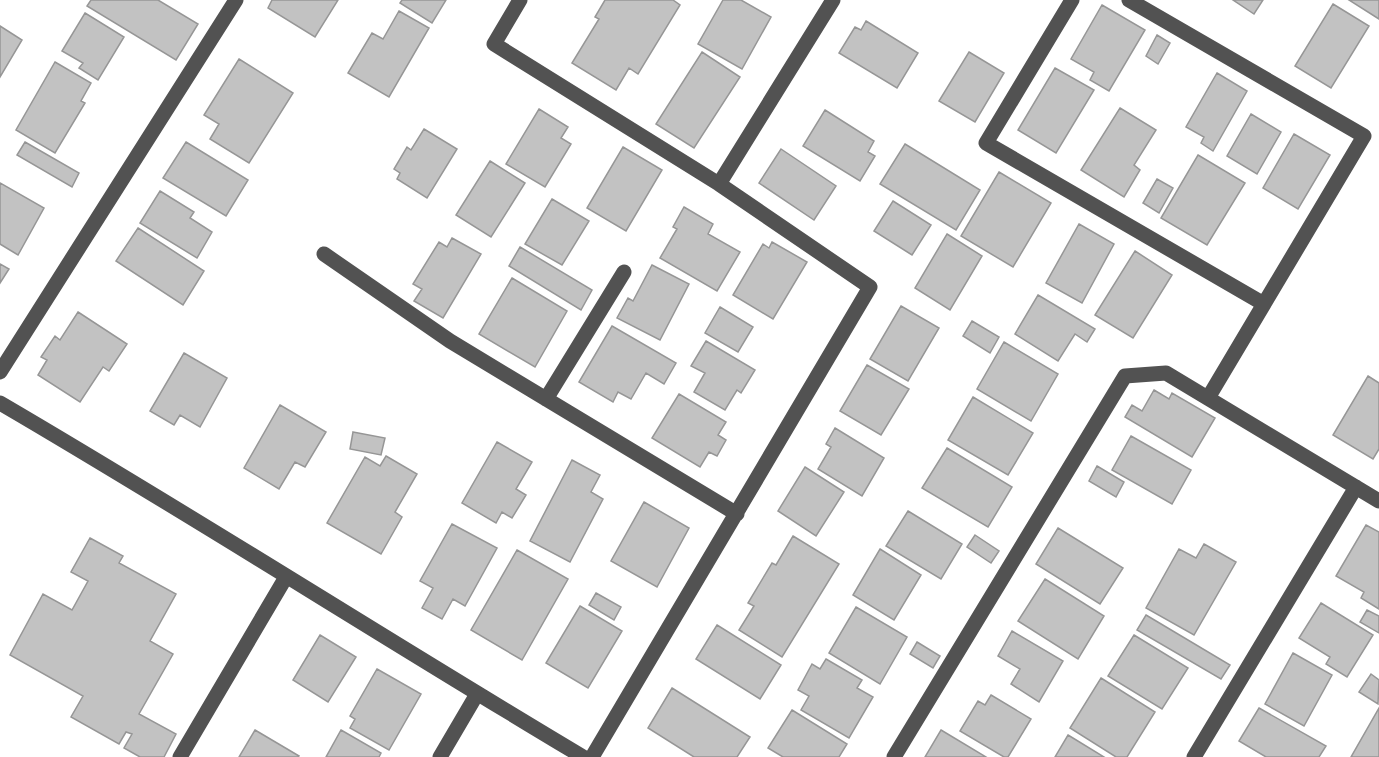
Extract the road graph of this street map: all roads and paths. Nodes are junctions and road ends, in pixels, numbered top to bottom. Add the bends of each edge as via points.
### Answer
1 (236, 0) edge
2 (520, 0) edge
3 (833, 0) edge
4 (1072, 0) edge
5 (1129, 0) edge
6 (719, 184) junction
7 (324, 255) dead end
8 (624, 272) dead end
9 (1264, 304) junction
10 (0, 372) edge
11 (1208, 398) junction
12 (546, 399) junction
13 (0, 403) edge
14 (1356, 487) junction
15 (1379, 501) edge
16 (737, 514) junction
17 (286, 577) junction
18 (477, 694) junction
19 (180, 757) edge
20 (440, 757) edge
21 (583, 757) edge
22 (592, 757) edge
23 (894, 757) edge
24 (1194, 757) edge

1 - 10 street
2 - 6 street via 494,44
3 - 6 street
4 - 9 street via 986,143
5 - 9 street via 1364,136
6 - 16 street via 870,287
7 - 12 street via 450,341
8 - 12 street
9 - 11 street
11 - 14 street
11 - 23 street via 1166,373 1125,376
12 - 16 street
13 - 17 street
14 - 15 street
14 - 24 street
16 - 22 street
17 - 18 street
17 - 19 street
18 - 20 street
18 - 21 street

